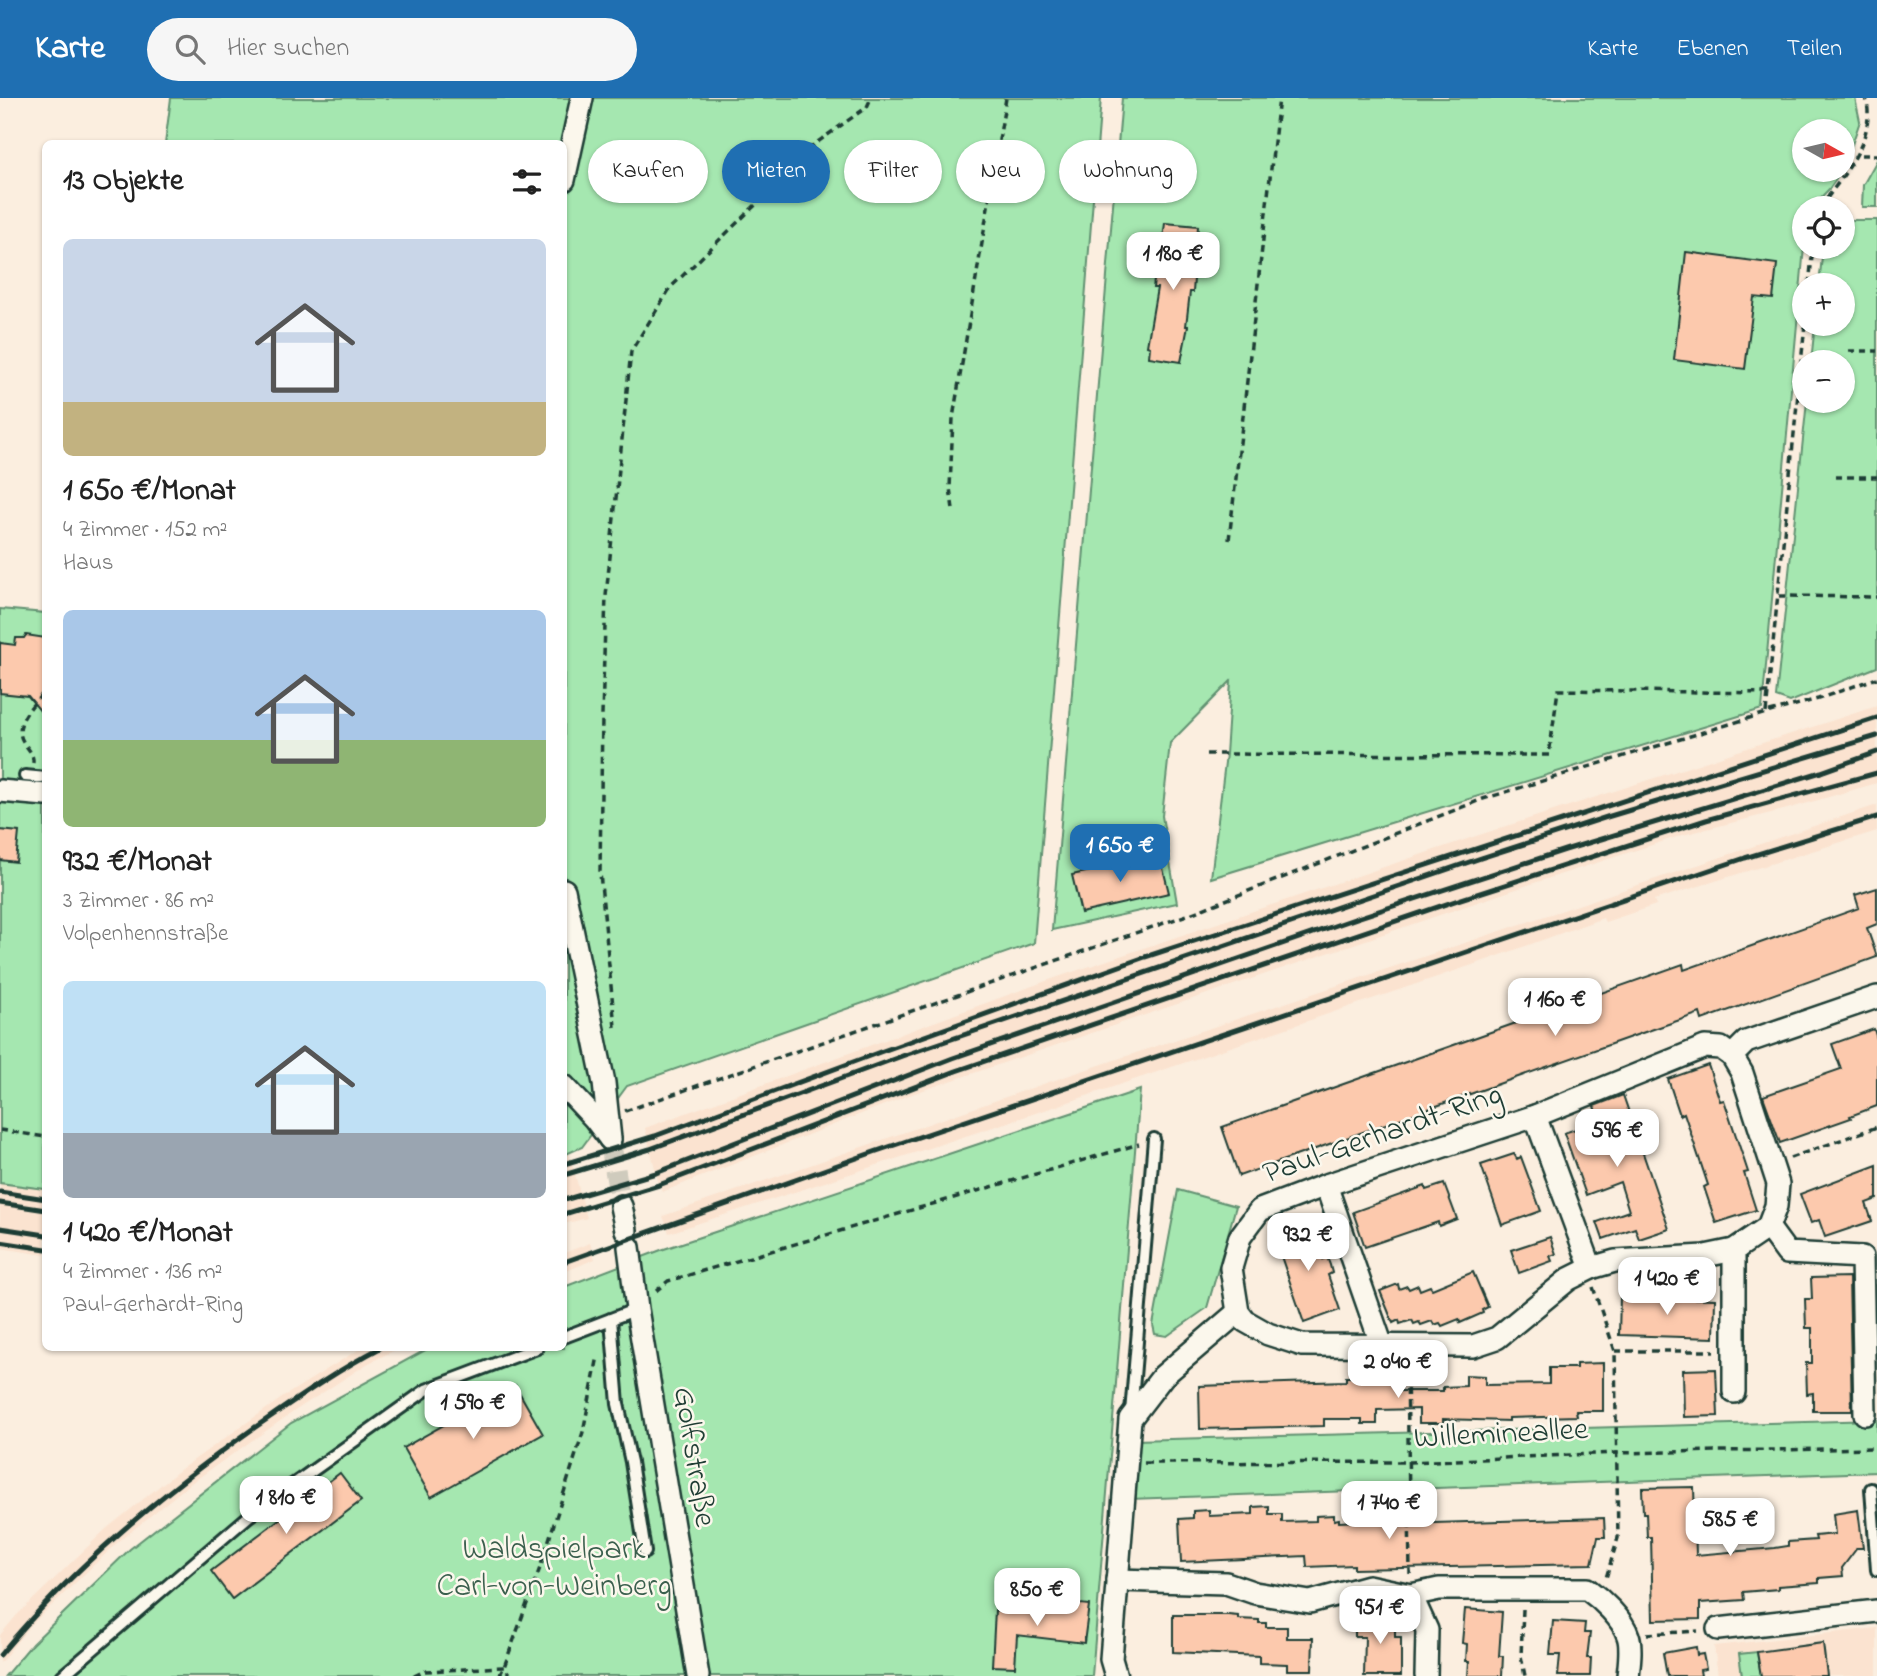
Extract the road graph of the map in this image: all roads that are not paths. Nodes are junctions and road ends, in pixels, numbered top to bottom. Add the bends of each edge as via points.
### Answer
1 (582, 98) edge
2 (567, 166) edge
3 (29, 776) road end
4 (42, 778) edge
5 (0, 792) edge
6 (42, 795) edge
7 (567, 904) edge
8 (1877, 997) edge
9 (1732, 1056) junction
10 (567, 1089) edge
11 (1535, 1116) junction
12 (1154, 1139) road end
13 (1326, 1185) junction
14 (621, 1206) tunnel mouth
15 (1768, 1227) junction
16 (1734, 1250) junction
17 (1591, 1268) junction
18 (637, 1309) junction
19 (1238, 1312) junction
20 (611, 1319) junction
21 (567, 1336) edge
22 (1382, 1346) junction
23 (529, 1351) edge
24 (1734, 1392) dead end
25 (1865, 1414) dead end
26 (1130, 1419) junction
27 (1871, 1489) dead end
28 (645, 1552) dead end
29 (1877, 1570) edge
30 (1117, 1580) junction
31 (1411, 1595) junction
32 (1877, 1611) edge
33 (1718, 1629) road end
34 (62, 1676) edge
35 (698, 1676) edge
36 (1116, 1676) edge
37 (1426, 1676) edge
38 (1628, 1676) edge

1 - 2 street
3 - 4 lane
5 - 6 street
7 - 10 street via 604,1083 610,1139
8 - 9 street via 1746,1042
9 - 11 street, Paul-Gerhardt-Ring via 1721,1048 1705,1047
9 - 15 street via 1742,1073 1778,1184
11 - 13 street, Paul-Gerhardt-Ring
11 - 17 street
12 - 26 lane
13 - 19 street, Paul-Gerhardt-Ring via 1260,1210 1240,1237 1231,1268
13 - 22 street
14 - 18 street, Golfstraße
15 - 16 street
15 - 25 street via 1787,1253 1862,1257
16 - 17 street via 1615,1261
16 - 24 street
17 - 22 street via 1569,1279 1497,1338 1473,1346
18 - 20 lane
18 - 35 street, Golfstraße
19 - 22 street via 1268,1334 1302,1345
19 - 26 street via 1163,1376
20 - 21 lane
20 - 28 lane via 618,1404
23 - 34 lane via 426,1390 249,1516
26 - 30 street
27 - 29 lane
30 - 31 street via 1226,1583 1310,1602 1367,1586
30 - 36 street via 1111,1660
31 - 37 street via 1427,1630
31 - 38 street via 1439,1589 1587,1590 1600,1598 1628,1636
32 - 33 street

